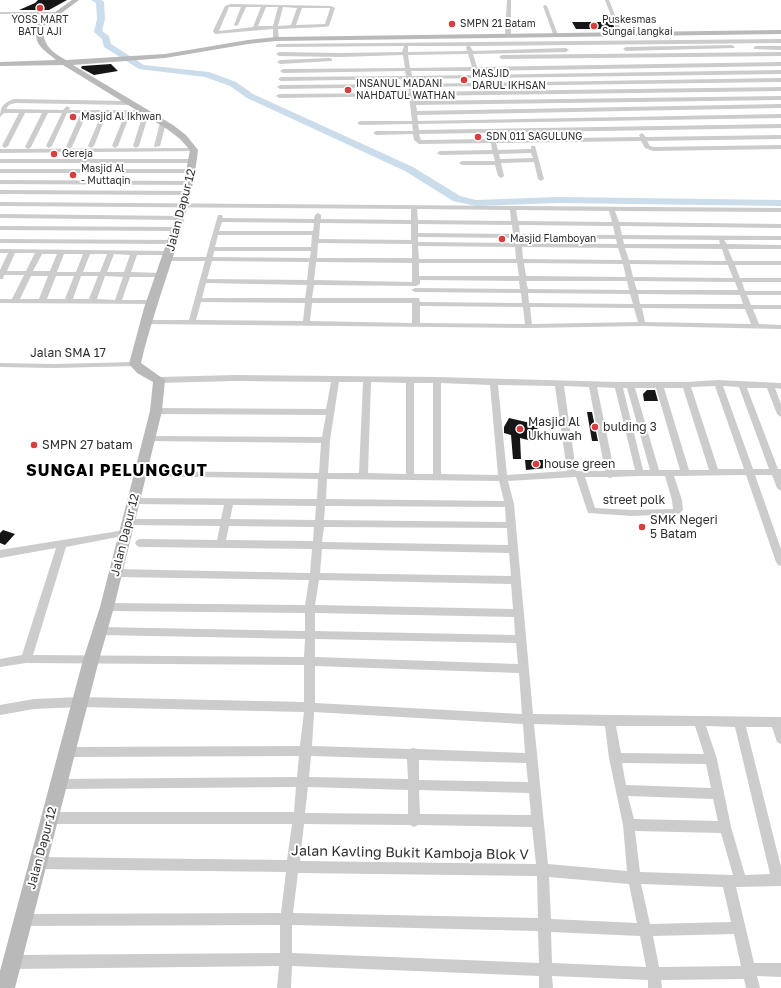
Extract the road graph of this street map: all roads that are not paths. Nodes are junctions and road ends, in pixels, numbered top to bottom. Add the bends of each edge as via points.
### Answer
1 (76, 0) edge
2 (509, 0) edge
3 (607, 0) edge
4 (244, 5) junction
5 (264, 5) junction
6 (281, 6) junction
7 (300, 6) junction
8 (546, 6) dead end
9 (0, 13) edge
10 (56, 13) junction
11 (227, 25) junction
12 (256, 26) junction
13 (293, 27) junction
14 (275, 28) junction
15 (725, 32) junction
16 (781, 32) edge
17 (556, 34) junction
18 (596, 34) junction
19 (621, 34) junction
20 (645, 34) junction
21 (508, 35) junction
22 (532, 35) junction
23 (406, 36) junction
24 (467, 36) junction
25 (343, 38) junction
26 (730, 41) junction
27 (781, 41) edge
28 (277, 43) junction
29 (649, 43) junction
30 (469, 44) junction
31 (534, 44) junction
32 (600, 44) junction
33 (407, 45) junction
34 (341, 46) junction
35 (734, 47) junction
36 (781, 48) edge
37 (617, 49) dead end
38 (536, 50) junction
39 (573, 50) dead end
40 (652, 50) junction
41 (279, 54) dead end
42 (471, 54) junction
43 (781, 54) edge
44 (405, 55) junction
45 (739, 55) junction
46 (657, 56) junction
47 (539, 57) junction
48 (607, 57) junction
49 (280, 62) dead end
50 (342, 62) junction
51 (64, 63) junction
52 (0, 64) edge
53 (781, 64) edge
54 (745, 65) junction
55 (540, 66) junction
56 (610, 66) junction
57 (664, 66) junction
58 (408, 69) junction
59 (475, 69) junction
60 (283, 71) dead end
61 (781, 72) edge
62 (751, 73) junction
63 (544, 74) junction
64 (613, 74) junction
65 (668, 75) junction
66 (409, 77) junction
67 (478, 77) junction
68 (343, 78) junction
69 (280, 79) dead end
70 (757, 80) junction
71 (781, 80) edge
72 (672, 82) junction
73 (616, 83) junction
74 (546, 84) junction
75 (480, 85) junction
76 (342, 86) junction
77 (411, 86) junction
78 (280, 88) dead end
79 (762, 89) junction
80 (781, 89) edge
81 (676, 90) junction
82 (621, 91) junction
83 (549, 93) junction
84 (482, 94) junction
85 (343, 95) junction
86 (412, 95) junction
87 (279, 96) dead end
88 (768, 98) junction
89 (781, 98) edge
90 (681, 100) junction
91 (626, 101) junction
92 (68, 102) junction
93 (128, 102) junction
94 (553, 102) junction
95 (584, 102) junction
96 (413, 103) junction
97 (485, 103) junction
98 (773, 106) junction
99 (781, 106) edge
100 (686, 108) junction
101 (631, 109) junction
102 (588, 110) junction
103 (23, 111) junction
104 (46, 111) junction
105 (65, 111) junction
106 (85, 111) junction
107 (557, 111) junction
108 (1, 112) edge
109 (105, 112) junction
110 (128, 112) junction
111 (486, 112) junction
112 (145, 113) junction
113 (414, 113) junction
114 (780, 117) edge
115 (691, 118) junction
116 (636, 119) junction
117 (593, 120) junction
118 (488, 121) junction
119 (561, 121) junction
120 (416, 122) junction
121 (163, 123) junction
122 (360, 123) dead end
123 (781, 126) edge
124 (696, 129) junction
125 (640, 130) junction
126 (564, 131) junction
127 (490, 132) junction
128 (376, 133) dead end
129 (417, 133) junction
130 (781, 137) edge
131 (644, 139) junction
132 (701, 139) junction
133 (532, 141) junction
134 (494, 142) junction
135 (568, 144) junction
136 (28, 146) junction
137 (69, 146) junction
138 (91, 146) junction
139 (115, 146) junction
140 (136, 146) junction
141 (157, 146) junction
142 (781, 147) edge
143 (2, 148) edge
144 (48, 148) junction
145 (101, 148) junction
146 (194, 148) junction
147 (706, 149) junction
148 (149, 150) junction
149 (534, 151) junction
150 (496, 152) junction
151 (440, 153) dead end
152 (536, 160) junction
153 (43, 161) junction
154 (96, 161) junction
155 (146, 161) junction
156 (193, 161) junction
157 (0, 162) edge
158 (498, 162) junction
159 (462, 163) dead end
160 (0, 171) edge
161 (38, 171) junction
162 (92, 171) junction
163 (142, 171) junction
164 (192, 171) junction
165 (502, 176) dead end
166 (541, 179) dead end
167 (0, 182) edge
168 (34, 182) junction
169 (88, 182) junction
170 (139, 183) junction
171 (190, 183) junction
172 (0, 192) edge
173 (28, 192) junction
174 (83, 192) junction
175 (135, 193) junction
176 (186, 193) junction
177 (0, 204) edge
178 (23, 204) junction
179 (78, 205) junction
180 (132, 206) junction
181 (184, 206) junction
182 (223, 207) junction
183 (319, 208) junction
184 (414, 208) junction
185 (513, 209) junction
186 (612, 210) junction
187 (709, 210) junction
188 (781, 210) edge
189 (0, 216) edge
190 (17, 216) junction
191 (74, 217) junction
192 (128, 218) junction
193 (180, 218) junction
194 (219, 220) junction
195 (318, 221) junction
196 (415, 223) junction
197 (516, 224) junction
198 (616, 225) junction
199 (716, 226) junction
200 (781, 226) edge
201 (0, 228) edge
202 (12, 228) junction
203 (70, 228) junction
204 (125, 229) junction
205 (177, 229) junction
206 (216, 233) junction
207 (517, 236) junction
208 (619, 236) junction
209 (316, 237) junction
210 (720, 237) junction
211 (781, 238) edge
212 (64, 240) junction
213 (415, 240) junction
214 (3, 241) edge
215 (121, 242) junction
216 (173, 242) junction
217 (518, 244) junction
218 (622, 245) junction
219 (724, 246) junction
220 (781, 247) edge
221 (212, 249) junction
222 (315, 249) junction
223 (0, 251) edge
224 (13, 251) junction
225 (39, 252) junction
226 (60, 252) junction
227 (87, 252) junction
228 (111, 252) junction
229 (134, 253) junction
230 (168, 256) junction
231 (209, 259) junction
232 (314, 260) junction
233 (415, 261) junction
234 (520, 261) junction
235 (626, 262) junction
236 (730, 263) junction
237 (781, 263) edge
238 (28, 274) junction
239 (52, 274) junction
240 (78, 274) junction
241 (103, 274) junction
242 (127, 274) junction
243 (162, 274) junction
244 (1, 275) edge
245 (522, 278) junction
246 (630, 279) junction
247 (736, 280) junction
248 (781, 280) edge
249 (203, 281) junction
250 (311, 283) junction
251 (415, 284) junction
252 (524, 291) junction
253 (634, 292) junction
254 (742, 293) junction
255 (781, 293) edge
256 (198, 300) junction
257 (309, 300) junction
258 (0, 301) edge
259 (15, 301) junction
260 (42, 302) junction
261 (68, 302) junction
262 (92, 302) junction
263 (118, 302) junction
264 (152, 302) junction
265 (416, 303) junction
266 (526, 305) junction
267 (638, 306) junction
268 (747, 307) junction
269 (781, 307) edge
270 (146, 322) junction
271 (192, 323) junction
272 (306, 324) junction
273 (642, 324) junction
274 (416, 325) junction
275 (529, 326) junction
276 (756, 326) junction
277 (781, 327) edge
278 (135, 364) junction
279 (0, 365) edge
280 (159, 380) junction
281 (334, 380) junction
282 (367, 380) junction
283 (410, 380) junction
284 (437, 380) junction
285 (494, 382) junction
286 (559, 383) junction
287 (718, 383) junction
288 (592, 384) junction
289 (630, 384) junction
290 (659, 384) junction
291 (618, 385) junction
292 (686, 385) junction
293 (742, 385) junction
294 (770, 386) junction
295 (781, 386) edge
296 (156, 411) junction
297 (330, 412) junction
298 (781, 414) edge
299 (149, 439) junction
300 (326, 440) junction
301 (748, 472) junction
302 (778, 472) edge
303 (714, 473) junction
304 (141, 474) junction
305 (576, 474) junction
306 (640, 474) junction
307 (656, 474) junction
308 (669, 474) junction
309 (686, 474) junction
310 (610, 475) junction
311 (410, 476) junction
312 (324, 477) junction
313 (363, 477) junction
314 (437, 477) junction
315 (503, 478) junction
316 (781, 488) edge
317 (134, 501) junction
318 (229, 502) junction
319 (321, 502) junction
320 (509, 504) junction
321 (226, 523) junction
322 (319, 524) junction
323 (511, 525) junction
324 (127, 527) junction
325 (62, 543) junction
326 (140, 543) dead end
327 (221, 544) junction
328 (317, 545) junction
329 (512, 549) junction
330 (0, 554) edge
331 (781, 562) edge
332 (115, 573) junction
333 (315, 575) junction
334 (516, 580) junction
335 (107, 607) junction
336 (310, 608) junction
337 (519, 613) junction
338 (100, 631) junction
339 (310, 634) junction
340 (521, 639) junction
341 (26, 659) junction
342 (91, 660) junction
343 (309, 661) junction
344 (0, 663) edge
345 (524, 669) junction
346 (80, 702) junction
347 (308, 707) junction
348 (0, 710) edge
349 (528, 719) junction
350 (610, 721) junction
351 (699, 721) junction
352 (739, 722) junction
353 (779, 722) edge
354 (781, 739) edge
355 (305, 751) junction
356 (68, 752) junction
357 (413, 753) junction
358 (532, 758) junction
359 (615, 758) junction
360 (710, 759) junction
361 (303, 782) junction
362 (59, 784) junction
363 (413, 786) junction
364 (535, 788) junction
365 (621, 790) junction
366 (719, 794) junction
367 (50, 818) junction
368 (299, 818) junction
369 (414, 821) junction
370 (537, 821) junction
371 (629, 825) junction
372 (725, 827) junction
373 (38, 864) junction
374 (292, 866) junction
375 (542, 870) junction
376 (634, 878) junction
377 (780, 880) edge
378 (735, 881) junction
379 (286, 918) junction
380 (24, 920) junction
381 (545, 925) junction
382 (738, 928) junction
383 (645, 930) junction
384 (286, 959) junction
385 (12, 962) junction
386 (545, 969) junction
387 (749, 970) junction
388 (781, 970) edge
389 (654, 974) junction
390 (6, 988) edge
391 (284, 988) edge
392 (546, 988) edge
393 (656, 988) edge
394 (753, 988) edge

1 - 10 street
2 - 21 street
3 - 19 street
4 - 5 street
4 - 11 street
4 - 11 street via 227,6
5 - 6 street
5 - 12 street
6 - 7 street
6 - 14 street
7 - 13 street
7 - 13 street via 332,8 326,26
8 - 17 street
9 - 10 street
10 - 51 street via 41,25 39,36 47,50
11 - 12 street
11 - 12 street via 216,32
12 - 14 street
13 - 14 street
14 - 28 street
15 - 16 street
15 - 20 street
15 - 26 street
17 - 18 street
17 - 22 street
18 - 19 street
18 - 32 street
19 - 20 street
20 - 29 street
21 - 22 street
21 - 24 street
22 - 31 street
23 - 24 street
23 - 25 street
23 - 33 street
24 - 30 street
25 - 28 street
25 - 34 street
26 - 27 street
26 - 29 street
26 - 35 street
28 - 34 street
28 - 51 street via 240,42 155,57
29 - 32 street
29 - 40 street
30 - 31 street
30 - 33 street
30 - 42 street
31 - 32 street
31 - 38 street
32 - 48 street
33 - 34 street
33 - 44 street
34 - 50 street
35 - 36 street
35 - 40 street
35 - 45 street
37 - 40 street
38 - 39 street
38 - 42 street
38 - 47 street
40 - 46 street
41 - 50 street
42 - 44 street
42 - 47 street
42 - 59 street
43 - 45 street
44 - 50 street
44 - 58 street
45 - 46 street
45 - 54 street
46 - 48 street
46 - 57 street
47 - 48 street
47 - 55 street
48 - 56 street
49 - 50 street
50 - 58 street
50 - 60 street
50 - 68 street
51 - 52 street
51 - 93 street
53 - 54 street
54 - 57 street
54 - 62 street
55 - 56 street
55 - 59 street
55 - 63 street
56 - 57 street
56 - 64 street
57 - 65 street
58 - 59 street
58 - 66 street
59 - 67 street
61 - 62 street
62 - 65 street
62 - 70 street
63 - 64 street
63 - 67 street
63 - 74 street
64 - 65 street
64 - 73 street
65 - 72 street
66 - 67 street
66 - 68 street
66 - 77 street
67 - 75 street
68 - 69 street
68 - 76 street
70 - 71 street
70 - 72 street
70 - 79 street
72 - 73 street
72 - 81 street
73 - 74 street
73 - 82 street
74 - 75 street
74 - 83 street
75 - 77 street
75 - 84 street
76 - 77 street
76 - 78 street
76 - 85 street
77 - 86 street
79 - 80 street
79 - 81 street
79 - 88 street
81 - 82 street
81 - 90 street
82 - 83 street
82 - 91 street
83 - 84 street
83 - 94 street
84 - 86 street
84 - 97 street
85 - 86 street
85 - 87 street
86 - 96 street
88 - 89 street
88 - 90 street
88 - 98 street
90 - 91 street
90 - 100 street
91 - 95 street
91 - 101 street
92 - 93 street
92 - 105 street
92 - 108 street via 12,102
93 - 112 street
94 - 95 street
94 - 97 street
94 - 107 street
95 - 102 street
96 - 97 street
96 - 113 street
97 - 111 street
98 - 99 street
98 - 100 street
98 - 114 street
100 - 101 street
100 - 115 street
101 - 102 street
101 - 116 street
102 - 107 street
102 - 117 street
103 - 104 street
103 - 108 street
103 - 143 street
104 - 105 street
104 - 136 street
105 - 106 street
105 - 144 street
106 - 109 street
106 - 137 street
107 - 111 street
107 - 119 street
109 - 110 street
109 - 138 street
110 - 112 street
110 - 139 street
111 - 113 street
111 - 118 street
112 - 121 street
112 - 140 street
113 - 120 street
114 - 115 street
115 - 116 street
115 - 124 street
116 - 117 street
116 - 125 street
117 - 119 street
118 - 119 street
118 - 120 street
118 - 127 street
119 - 126 street
120 - 122 street
120 - 129 street
121 - 141 street
121 - 146 street
123 - 124 street
124 - 125 street
124 - 132 street
125 - 126 street
125 - 131 street
126 - 127 street
126 - 135 street
127 - 129 street
127 - 134 street
128 - 129 street
129 - 134 street via 417,140 422,143
130 - 132 street
131 - 132 street
131 - 135 street
131 - 147 street via 650,148
132 - 147 street
133 - 134 street
133 - 135 street
133 - 149 street
134 - 150 street
136 - 143 street
136 - 144 street
137 - 138 street
137 - 144 street
138 - 145 street
139 - 140 street
139 - 145 street
140 - 141 street
141 - 146 street
142 - 147 street
143 - 144 street
144 - 145 street
144 - 153 street
145 - 148 street
145 - 154 street
146 - 148 street
146 - 156 street, Jalan Dapur 12
148 - 155 street
149 - 150 street
149 - 152 street
150 - 151 street
150 - 158 street
152 - 158 street
152 - 166 street
153 - 154 street
153 - 157 street
153 - 161 street
154 - 155 street
154 - 162 street
155 - 156 street
155 - 163 street
156 - 164 street, Jalan Dapur 12
158 - 159 street
158 - 165 street
160 - 161 street
161 - 162 street
161 - 168 street
162 - 163 street
162 - 169 street
163 - 164 street
163 - 170 street
164 - 171 street, Jalan Dapur 12
167 - 168 street
168 - 169 street
168 - 173 street
169 - 170 street
169 - 174 street
170 - 171 street
170 - 175 street
171 - 176 street, Jalan Dapur 12
172 - 173 street
173 - 174 street
173 - 178 street
174 - 175 street
174 - 179 street
175 - 176 street
175 - 180 street
176 - 181 street, Jalan Dapur 12
177 - 178 street
178 - 179 street
178 - 190 street
179 - 180 street
179 - 191 street
180 - 181 street
180 - 192 street
181 - 182 street
181 - 193 street, Jalan Dapur 12
182 - 183 street
182 - 194 street
183 - 184 street
183 - 195 street
184 - 185 street
184 - 196 street
185 - 186 street
185 - 197 street
186 - 187 street
186 - 198 street
187 - 188 street
187 - 199 street
189 - 190 street
190 - 191 street
190 - 202 street
191 - 192 street
191 - 203 street
192 - 193 street
192 - 204 street
193 - 205 street, Jalan Dapur 12
194 - 195 street
194 - 206 street
195 - 196 street
195 - 209 street
196 - 197 street
196 - 213 street
197 - 198 street
197 - 207 street
198 - 199 street
198 - 208 street
199 - 200 street
199 - 210 street
201 - 202 street
202 - 203 street
202 - 214 street
203 - 204 street
203 - 212 street
204 - 205 street
204 - 215 street
205 - 216 street, Jalan Dapur 12
206 - 209 street
206 - 221 street
207 - 208 street
207 - 213 street
207 - 217 street
208 - 210 street
208 - 218 street
209 - 213 street
209 - 222 street
210 - 211 street
210 - 219 street
212 - 214 street
212 - 215 street
213 - 217 street
213 - 233 street
215 - 216 street
216 - 230 street, Jalan Dapur 12
217 - 218 street
217 - 234 street
218 - 219 street
218 - 235 street
219 - 220 street
219 - 236 street
221 - 222 street
221 - 231 street
222 - 232 street
223 - 224 street
224 - 225 street
224 - 244 street
225 - 226 street
225 - 238 street
226 - 227 street
226 - 239 street
227 - 228 street
227 - 240 street
228 - 229 street
228 - 241 street
229 - 230 street
229 - 242 street
230 - 231 street
230 - 243 street, Jalan Dapur 12
231 - 232 street
231 - 249 street
232 - 233 street
232 - 250 street
233 - 234 street
233 - 251 street
234 - 235 street
234 - 245 street
235 - 236 street
235 - 246 street
236 - 237 street
236 - 247 street
238 - 239 street
238 - 244 street
238 - 259 street
239 - 240 street
239 - 260 street
240 - 241 street
240 - 261 street
241 - 242 street
241 - 262 street
242 - 243 street
242 - 263 street
243 - 264 street, Jalan Dapur 12
245 - 246 street
245 - 251 street
245 - 252 street
246 - 247 street
246 - 253 street
247 - 248 street
247 - 254 street
249 - 250 street
249 - 256 street
250 - 251 street
250 - 257 street
251 - 252 street
251 - 265 street
252 - 253 street
252 - 266 street
253 - 254 street
253 - 267 street
254 - 255 street
254 - 268 street
256 - 257 street
256 - 271 street
257 - 265 street
257 - 272 street
258 - 259 street
259 - 260 street
260 - 261 street
261 - 262 street
262 - 263 street
263 - 264 street
264 - 270 street, Jalan Dapur 12
265 - 266 street
265 - 274 street
266 - 267 street
266 - 275 street
267 - 268 street
267 - 273 street
268 - 269 street
268 - 276 street
270 - 271 street
270 - 278 street, Jalan Dapur 12
271 - 272 street
272 - 274 street
273 - 275 street
273 - 276 street
274 - 275 street
276 - 277 street
278 - 279 street, Jalan SMA 17
278 - 280 street
280 - 281 street
280 - 296 street, Jalan Dapur 12
281 - 282 street
281 - 297 street
282 - 283 street
282 - 313 street
283 - 284 street
283 - 311 street
284 - 285 street
284 - 314 street
285 - 286 street
285 - 315 street
286 - 288 street
286 - 305 street
287 - 292 street
287 - 293 street
287 - 301 street
288 - 291 street
288 - 310 street
289 - 290 street
289 - 291 street
289 - 307 street
290 - 292 street
290 - 309 street
291 - 306 street
292 - 303 street
293 - 294 street
293 - 302 street
294 - 295 street
294 - 298 street
296 - 297 street
296 - 299 street, Jalan Dapur 12
297 - 300 street
299 - 300 street
299 - 304 street, Jalan Dapur 12
300 - 312 street
301 - 302 street
301 - 303 street
301 - 331 street
302 - 316 street
303 - 309 street
304 - 312 street
304 - 317 street, Jalan Dapur 12
305 - 308 street, street polk via 591,511 632,513 678,510
305 - 310 street
305 - 315 street
306 - 307 street
306 - 310 street
307 - 308 street
308 - 309 street
311 - 313 street
311 - 314 street
312 - 313 street
312 - 319 street
314 - 315 street
315 - 320 street
317 - 318 street
317 - 324 street, Jalan Dapur 12
318 - 319 street
318 - 321 street
319 - 320 street
319 - 322 street
320 - 323 street
321 - 322 street
321 - 324 street
321 - 327 street
322 - 323 street
322 - 328 street
323 - 329 street
324 - 325 street
324 - 332 street, Jalan Dapur 12
325 - 330 street
325 - 341 street
326 - 327 street
327 - 328 street
328 - 329 street
328 - 333 street
329 - 334 street
332 - 333 street
332 - 335 street, Jalan Dapur 12
333 - 334 street
333 - 336 street
334 - 337 street
335 - 336 street
335 - 338 street, Jalan Dapur 12
336 - 337 street
336 - 339 street
337 - 340 street
338 - 339 street
338 - 342 street, Jalan Dapur 12
339 - 340 street
339 - 343 street
340 - 345 street
341 - 342 street
341 - 344 street
342 - 343 street
342 - 346 street, Jalan Dapur 12
343 - 345 street
343 - 347 street
345 - 349 street
346 - 347 street
346 - 348 street via 34,704
346 - 356 street, Jalan Dapur 12
347 - 349 street
347 - 355 street
349 - 350 street
349 - 358 street
350 - 351 street
350 - 359 street
351 - 352 street
351 - 360 street
352 - 353 street
352 - 377 street
353 - 354 street
355 - 356 street
355 - 357 street
355 - 361 street
356 - 362 street, Jalan Dapur 12
357 - 358 street
357 - 363 street
358 - 364 street
359 - 360 street
359 - 365 street
360 - 366 street
361 - 362 street
361 - 363 street
361 - 368 street
362 - 367 street, Jalan Dapur 12
363 - 364 street
363 - 369 street
364 - 370 street
365 - 366 street
365 - 371 street
366 - 372 street
367 - 368 street
367 - 373 street, Jalan Dapur 12
368 - 369 street
368 - 374 street
369 - 370 street
370 - 375 street
371 - 372 street
371 - 376 street
372 - 378 street
373 - 374 street, Jalan Kavling Bukit Kamboja Blok V
373 - 380 street, Jalan Dapur 12
374 - 375 street, Jalan Kavling Bukit Kamboja Blok V
374 - 379 street
375 - 376 street, Jalan Kavling Bukit Kamboja Blok V
375 - 381 street
376 - 378 street, Jalan Kavling Bukit Kamboja Blok V
376 - 383 street
377 - 378 street, Jalan Kavling Bukit Kamboja Blok V
378 - 382 street
379 - 380 street
379 - 381 street
379 - 384 street
380 - 385 street, Jalan Dapur 12
381 - 383 street
381 - 386 street
382 - 383 street
382 - 387 street
383 - 389 street
384 - 385 street
384 - 386 street
384 - 391 street
385 - 390 street, Jalan Dapur 12
386 - 389 street
386 - 392 street
387 - 388 street
387 - 389 street
387 - 394 street
389 - 393 street

